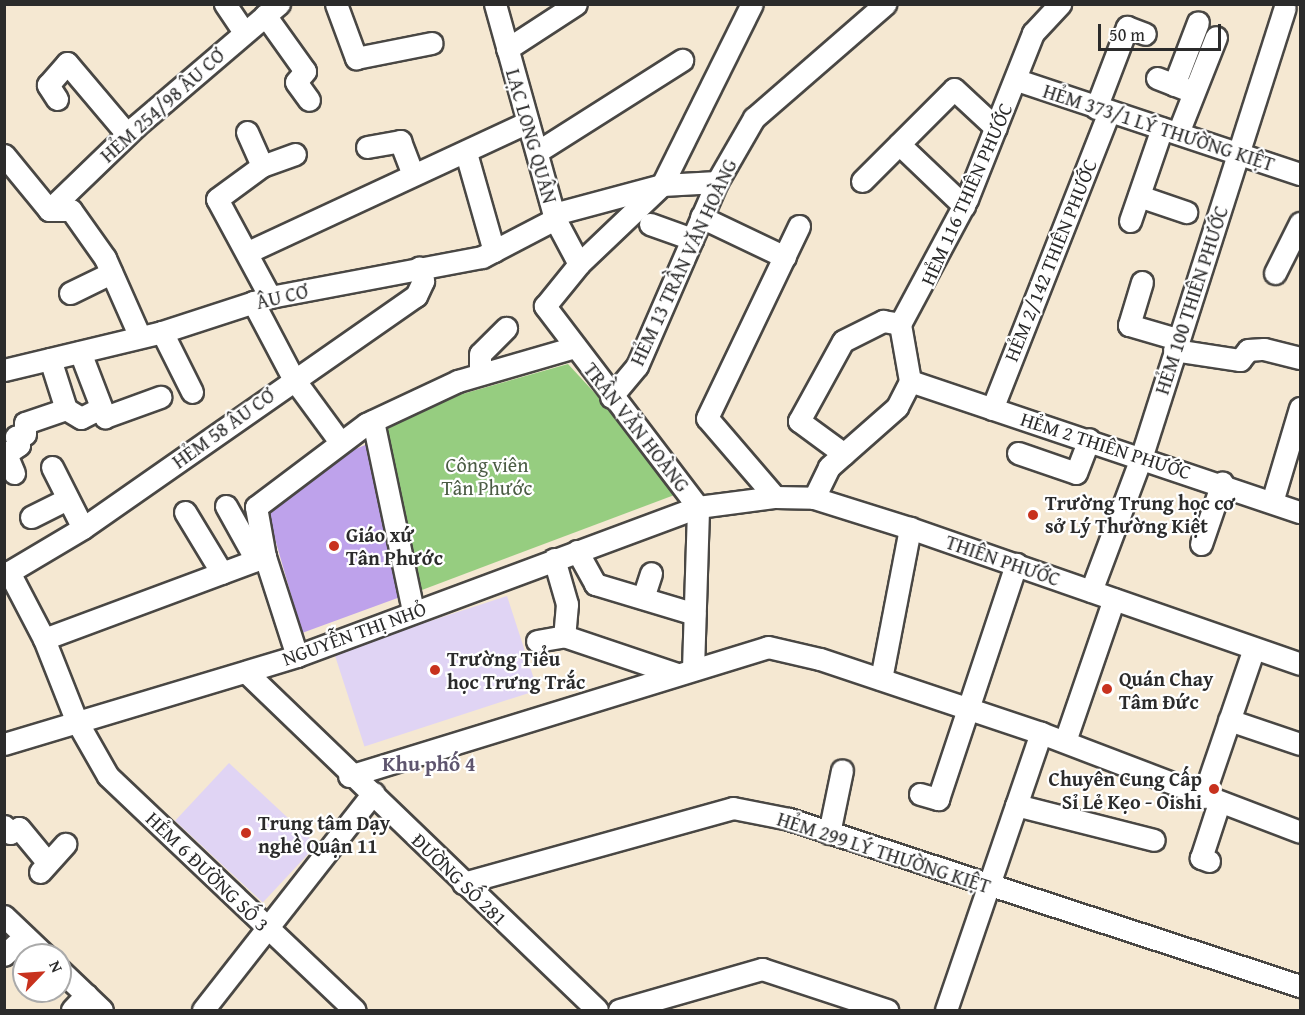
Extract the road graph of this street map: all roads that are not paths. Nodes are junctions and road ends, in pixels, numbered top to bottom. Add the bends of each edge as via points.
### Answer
1 (225, 4) edge
2 (336, 4) edge
3 (495, 4) edge
4 (576, 4) edge
5 (752, 4) edge
6 (885, 4) edge
7 (1060, 4) edge
8 (1286, 9) edge
9 (272, 10) edge
10 (1198, 22) dead end
11 (244, 32) junction
12 (1145, 34) dead end
13 (1216, 37) dead end
14 (432, 43) dead end
15 (507, 49) junction
16 (1186, 53) junction
17 (682, 60) dead end
18 (1207, 61) junction
19 (1017, 80) junction
20 (1194, 93) junction
21 (57, 99) dead end
22 (309, 100) dead end
23 (1103, 110) junction
24 (528, 122) junction
25 (996, 128) junction
26 (1170, 131) junction
27 (247, 132) dead end
28 (128, 134) junction
29 (899, 144) junction
30 (367, 147) dead end
31 (537, 152) junction
32 (1238, 152) junction
33 (465, 153) junction
34 (295, 154) dead end
35 (4, 155) edge
36 (262, 166) junction
37 (1300, 174) edge
38 (413, 175) junction
39 (862, 181) dead end
40 (717, 182) junction
41 (663, 185) junction
42 (1139, 196) junction
43 (964, 206) junction
44 (49, 210) junction
45 (1186, 212) dead end
46 (555, 216) junction
47 (701, 217) junction
48 (1130, 221) dead end
49 (1300, 223) edge
50 (651, 224) dead end
51 (800, 226) dead end
52 (692, 239) junction
53 (250, 251) junction
54 (494, 251) junction
55 (785, 257) junction
56 (579, 264) junction
57 (419, 268) junction
58 (111, 273) junction
59 (1275, 273) dead end
60 (1142, 282) dead end
61 (70, 293) dead end
62 (262, 300) junction
63 (900, 324) junction
64 (506, 328) dead end
65 (162, 332) junction
66 (140, 338) junction
67 (1176, 344) junction
68 (575, 347) junction
69 (80, 352) junction
70 (1300, 358) edge
71 (50, 359) junction
72 (4, 370) edge
73 (480, 375) junction
74 (293, 378) junction
75 (910, 381) junction
76 (192, 392) dead end
77 (160, 397) dead end
78 (611, 397) junction
79 (101, 408) junction
80 (1300, 408) edge
81 (66, 409) junction
82 (992, 409) junction
83 (373, 421) junction
84 (1089, 439) junction
85 (340, 442) junction
86 (1018, 453) dead end
87 (844, 454) junction
88 (1142, 455) junction
89 (52, 466) dead end
90 (14, 473) dead end
91 (1222, 483) junction
92 (776, 497) junction
93 (814, 498) junction
94 (67, 499) junction
95 (1272, 502) junction
96 (226, 506) dead end
97 (698, 507) junction
98 (185, 512) dead end
99 (1300, 512) edge
100 (32, 517) dead end
101 (83, 528) junction
102 (910, 528) junction
103 (1200, 544) dead end
104 (577, 551) junction
105 (260, 559) junction
106 (554, 559) junction
107 (1016, 564) junction
108 (222, 573) junction
109 (651, 573) dead end
110 (7, 574) edge
111 (1091, 591) junction
112 (643, 598) junction
113 (1114, 600) junction
114 (413, 611) junction
115 (694, 614) junction
116 (564, 636) junction
117 (44, 639) junction
118 (537, 641) dead end
119 (1254, 648) junction
120 (297, 656) junction
121 (1300, 664) edge
122 (246, 672) junction
123 (685, 672) junction
124 (881, 679) junction
125 (968, 708) junction
126 (76, 720) junction
127 (1228, 720) junction
128 (1041, 733) junction
129 (1065, 741) junction
130 (4, 744) edge
131 (1300, 744) edge
132 (842, 770) dead end
133 (350, 776) junction
134 (373, 793) junction
135 (920, 794) dead end
136 (1211, 800) junction
137 (1016, 805) junction
138 (4, 826) edge
139 (1300, 832) edge
140 (829, 833) junction
141 (1154, 840) dead end
142 (65, 844) dead end
143 (1209, 861) dead end
144 (463, 883) junction
145 (988, 886) junction
146 (4, 916) edge
147 (267, 928) junction
148 (25, 936) junction
149 (32, 943) edge
150 (4, 955) edge
151 (1300, 986) edge
152 (79, 1003) edge
153 (102, 1011) edge
154 (203, 1011) edge
155 (355, 1011) edge
156 (597, 1011) edge
157 (619, 1011) edge
158 (887, 1011) edge
159 (946, 1011) edge

1 - 11 street
2 - 14 street via 356,58
3 - 15 street, LẠC LONG QUÂN
4 - 15 street
5 - 41 street
6 - 40 street, HẺM 13 TRẦN VĂN HOÀNG via 754,118
7 - 19 street, HẺM 116 THIÊN PHƯỚC via 1033,33
8 - 32 street, HẺM 100 THIÊN PHƯỚC
9 - 11 street, HẺM 254/98 ÂU CƠ
9 - 22 street via 305,71 296,82
10 - 16 street
11 - 28 street, HẺM 254/98 ÂU CƠ
12 - 23 street, HẺM 2/142 THIÊN PHƯỚC via 1127,27
13 - 18 street
15 - 24 street, LẠC LONG QUÂN
16 - 18 street
16 - 20 street via 1166,81
17 - 31 street
18 - 20 street
19 - 23 street, HẺM 373/1 LÝ THƯỜNG KIỆT
19 - 25 street, HẺM 116 THIÊN PHƯỚC
20 - 26 street
21 - 28 street via 48,85 67,63
23 - 26 street, HẺM 373/1 LÝ THƯỜNG KIỆT
23 - 82 street, HẺM 2/142 THIÊN PHƯỚC
24 - 31 street, LẠC LONG QUÂN
24 - 33 street
25 - 29 street via 954,88
25 - 43 street, HẺM 116 THIÊN PHƯỚC
26 - 32 street, HẺM 373/1 LÝ THƯỜNG KIỆT
26 - 42 street
27 - 36 street
28 - 44 street, HẺM 254/98 ÂU CƠ
29 - 39 street
29 - 43 street
30 - 38 street via 400,141
31 - 46 street, LẠC LONG QUÂN
32 - 37 street, HẺM 373/1 LÝ THƯỜNG KIỆT
32 - 67 street, HẺM 100 THIÊN PHƯỚC
33 - 38 street
33 - 54 street
34 - 36 street
35 - 44 street
36 - 53 street via 217,199
38 - 53 street
40 - 41 street
40 - 47 street, HẺM 13 TRẦN VĂN HOÀNG
41 - 46 street, ÂU CƠ
41 - 56 street, TRẦN VĂN HOÀNG
42 - 45 street
42 - 48 street
43 - 63 street, HẺM 116 THIÊN PHƯỚC
44 - 58 street via 71,210
46 - 54 street, ÂU CƠ
46 - 56 street, LẠC LONG QUÂN
47 - 52 street, HẺM 13 TRẦN VĂN HOÀNG
47 - 55 street
49 - 59 street
50 - 52 street
51 - 55 street
52 - 78 street, HẺM 13 TRẦN VĂN HOÀNG via 637,366
53 - 62 street
54 - 57 street, ÂU CƠ
55 - 92 street via 707,418
56 - 68 street, TRẦN VĂN HOÀNG via 545,306
57 - 62 street, ÂU CƠ
57 - 74 street, HẺM 58 ÂU CƠ via 423,281 416,296
58 - 61 street
58 - 66 street
60 - 67 street via 1129,325
62 - 65 street, ÂU CƠ
62 - 74 street
63 - 75 street
63 - 87 street via 882,321 843,341 799,421
64 - 73 street via 480,354
65 - 66 street, ÂU CƠ
65 - 76 street
66 - 69 street, ÂU CƠ
67 - 70 street via 1240,360 1248,350 1264,349
67 - 88 street, HẺM 100 THIÊN PHƯỚC
68 - 73 street, TRẦN VĂN HOÀNG
68 - 78 street, TRẦN VĂN HOÀNG
69 - 71 street, ÂU CƠ
69 - 79 street
71 - 72 street, ÂU CƠ
71 - 81 street
73 - 83 street, TRẦN VĂN HOÀNG
74 - 85 street
74 - 101 street, HẺM 58 ÂU CƠ
75 - 82 street, HẺM 2 THIÊN PHƯỚC
75 - 87 street via 897,407
77 - 79 street via 105,417
78 - 97 street, TRẦN VĂN HOÀNG
79 - 81 street via 81,417
80 - 95 street
81 - 90 street via 25,423 25,434 16,437 19,445 6,453
82 - 84 street, HẺM 2 THIÊN PHƯỚC
83 - 85 street, TRẦN VĂN HOÀNG
83 - 114 street
84 - 86 street via 1076,473
84 - 88 street, HẺM 2 THIÊN PHƯỚC
85 - 105 street, TRẦN VĂN HOÀNG via 256,507
87 - 93 street via 830,467
88 - 91 street, HẺM 2 THIÊN PHƯỚC
88 - 111 street, HẺM 100 THIÊN PHƯỚC
89 - 94 street
91 - 95 street, HẺM 2 THIÊN PHƯỚC
91 - 103 street
92 - 93 street, THIÊN PHƯỚC
92 - 97 street, THIÊN PHƯỚC
93 - 102 street, THIÊN PHƯỚC
94 - 100 street
94 - 101 street
95 - 99 street, HẺM 2 THIÊN PHƯỚC
96 - 105 street
97 - 104 street, NGUYỄN THỊ NHỎ
97 - 115 street
98 - 108 street
101 - 110 street, HẺM 58 ÂU CƠ
102 - 107 street, THIÊN PHƯỚC
102 - 124 street
104 - 106 street, NGUYỄN THỊ NHỎ
104 - 112 street via 595,584
105 - 108 street
105 - 120 street, TRẦN VĂN HOÀNG
106 - 114 street, NGUYỄN THỊ NHỎ
106 - 116 street via 567,604
107 - 111 street, THIÊN PHƯỚC
107 - 125 street
108 - 117 street
109 - 112 street
110 - 117 street, HẺM 6 ĐƯỜNG SỐ 3
111 - 113 street, THIÊN PHƯỚC
112 - 115 street
113 - 119 street, THIÊN PHƯỚC
113 - 129 street
114 - 120 street, NGUYỄN THỊ NHỎ
115 - 123 street
116 - 118 street
116 - 123 street
117 - 126 street, HẺM 6 ĐƯỜNG SỐ 3
119 - 121 street, THIÊN PHƯỚC
119 - 127 street
120 - 122 street, NGUYỄN THỊ NHỎ
122 - 126 street, NGUYỄN THỊ NHỎ
122 - 133 street, ĐƯỜNG SỐ 281
123 - 124 street via 768,647
123 - 133 street
124 - 125 street
125 - 128 street
125 - 135 street via 938,800
126 - 130 street, NGUYỄN THỊ NHỎ
126 - 147 street, HẺM 6 ĐƯỜNG SỐ 3 via 108,776
127 - 131 street
127 - 136 street
128 - 129 street
128 - 137 street
129 - 136 street
132 - 140 street
133 - 134 street, ĐƯỜNG SỐ 281
134 - 144 street, ĐƯỜNG SỐ 281
134 - 147 street
136 - 139 street
136 - 143 street via 1201,858
137 - 141 street
137 - 145 street
138 - 142 street via 10,832 19,828 44,868
140 - 144 street, HẺM 299 LÝ THƯỜNG KIỆT via 733,808
140 - 145 street, HẺM 299 LÝ THƯỜNG KIỆT
144 - 156 street, ĐƯỜNG SỐ 281
145 - 151 street, HẺM 299 LÝ THƯỜNG KIỆT
145 - 159 street
146 - 148 street
147 - 154 street
147 - 155 street, HẺM 6 ĐƯỜNG SỐ 3
148 - 149 street
148 - 150 street
152 - 153 street
157 - 158 street via 762,969

